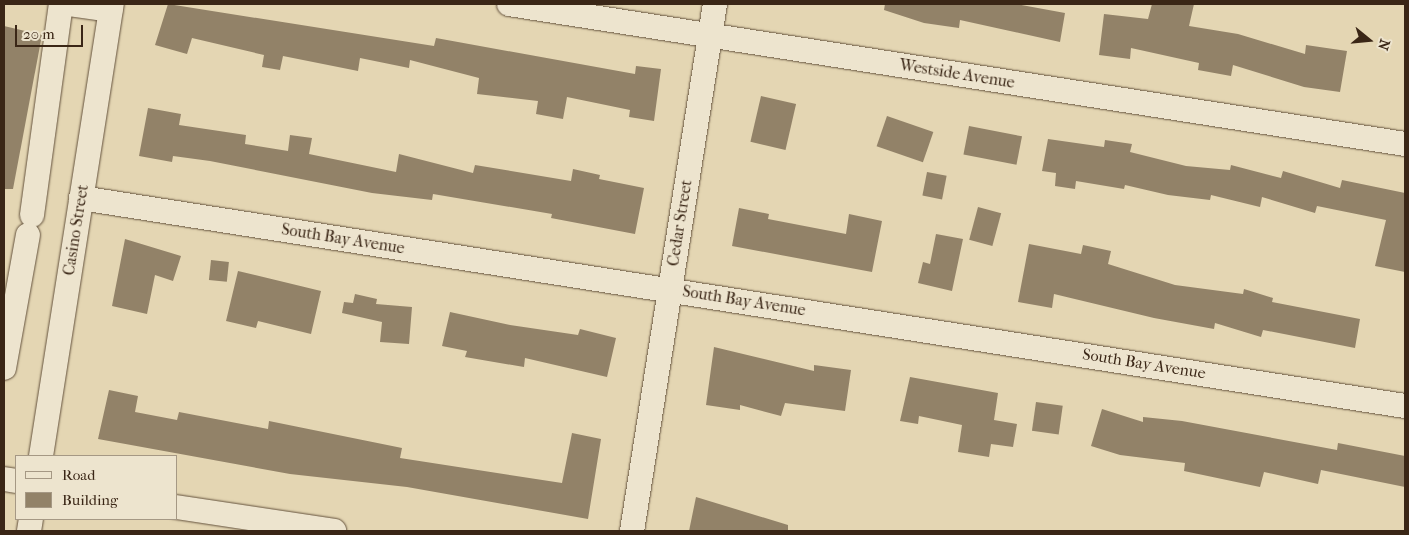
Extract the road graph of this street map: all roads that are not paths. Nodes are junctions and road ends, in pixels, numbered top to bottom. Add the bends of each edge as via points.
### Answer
1 (61, 4) edge
2 (69, 4) edge
3 (509, 4) edge
4 (715, 4) edge
5 (111, 7) edge
6 (710, 36) junction
7 (1405, 144) edge
8 (82, 198) junction
9 (670, 289) junction
10 (4, 368) edge
11 (1405, 406) edge
12 (41, 455) edge
13 (178, 506) edge
14 (334, 531) edge
15 (632, 531) edge

1 - 10 street via 30,225
2 - 5 street
3 - 6 street, Westside Avenue
4 - 6 street, Cedar Street
5 - 8 street, Casino Street
6 - 7 street, Westside Avenue
6 - 9 street, Cedar Street
8 - 9 street, South Bay Avenue
8 - 12 street, Casino Street
9 - 11 street, South Bay Avenue
9 - 15 street, Cedar Street
13 - 14 street

